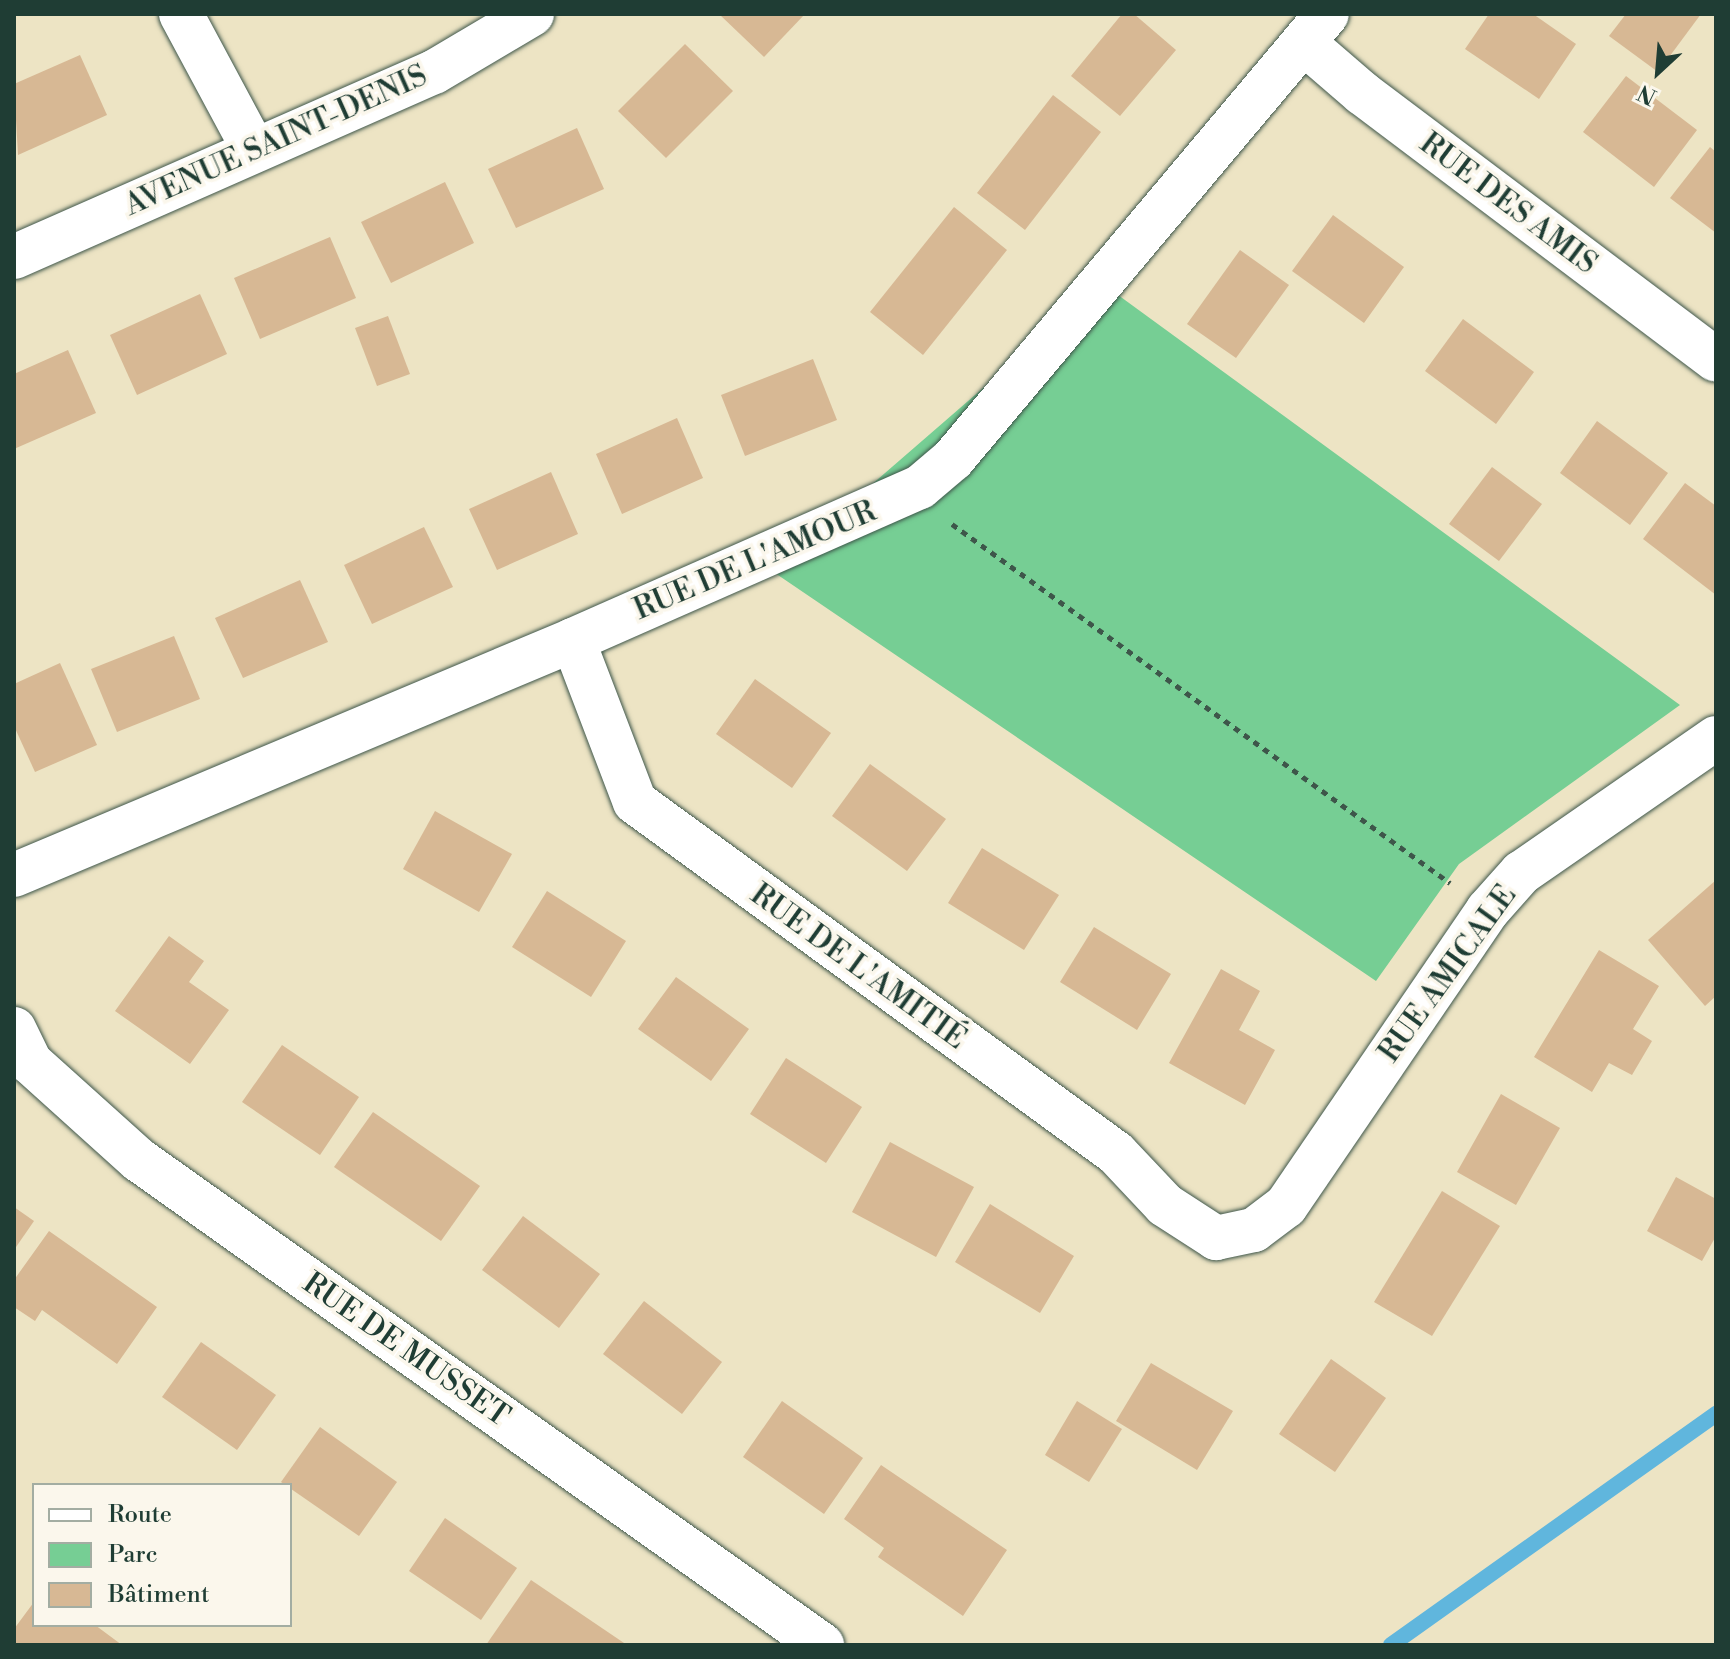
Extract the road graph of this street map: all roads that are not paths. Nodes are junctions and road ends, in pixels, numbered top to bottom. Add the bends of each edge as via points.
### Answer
1 (181, 14) edge
2 (532, 14) edge
3 (1315, 28) edge
4 (253, 148) junction
5 (14, 257) edge
6 (1716, 360) edge
7 (573, 640) junction
8 (1716, 738) edge
9 (14, 875) edge
10 (14, 1029) edge
11 (1216, 1238) joint
12 (822, 1645) edge

1 - 4 street
2 - 4 street, AVENUE SAINT-DENIS via 434,72
3 - 6 street, RUE DES AMIS via 1362,93
3 - 7 street, RUE DE L'AMOUR via 953,459 900,498
4 - 5 street, AVENUE SAINT-DENIS
7 - 9 street, RUE DE L'AMOUR
7 - 11 street, RUE DE L'AMITIÉ via 635,802 1116,1153 1165,1205
8 - 11 street, RUE AMICALE via 1521,873 1488,910 1286,1206 1254,1230
10 - 12 street, RUE DE MUSSET via 30,1062 139,1160

